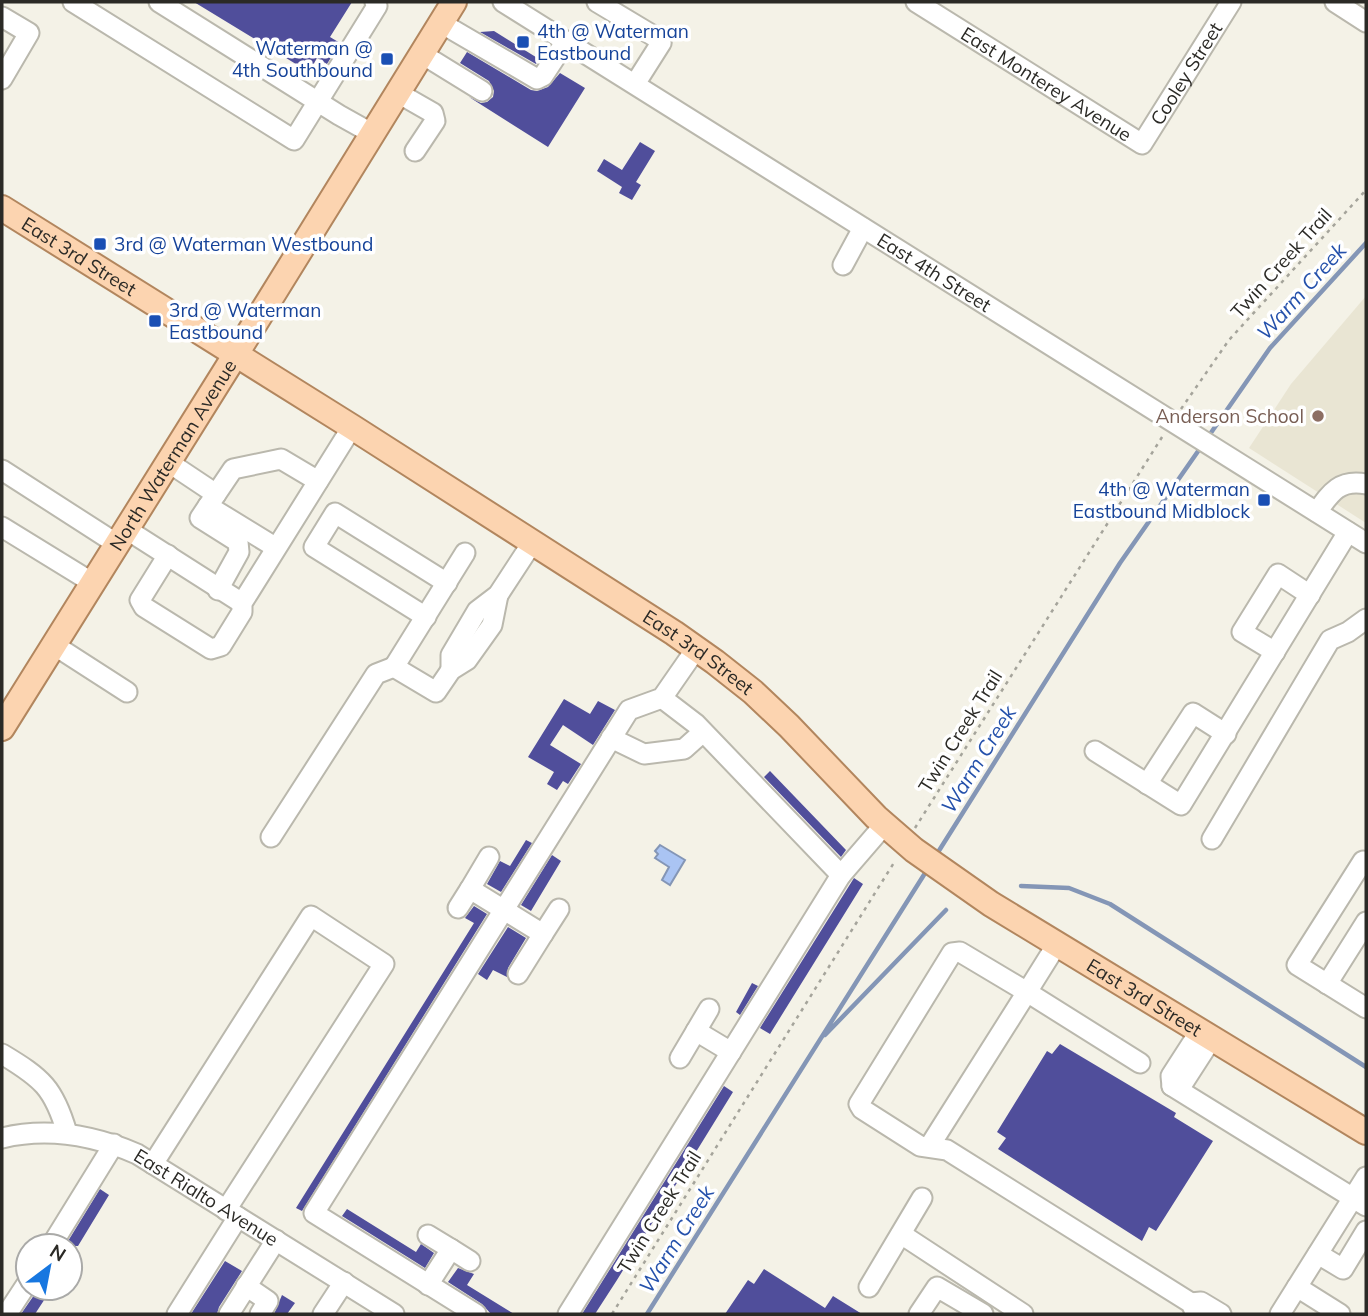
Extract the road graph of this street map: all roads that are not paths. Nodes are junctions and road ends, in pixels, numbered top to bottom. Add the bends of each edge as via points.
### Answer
1 (73, 2) edge
2 (159, 2) edge
3 (375, 2) edge
4 (454, 2) edge
5 (503, 2) edge
6 (597, 2) edge
7 (916, 2) edge
8 (1231, 2) edge
9 (1339, 3) edge
10 (2, 17) edge
11 (1366, 22) edge
12 (441, 23) junction
13 (566, 41) junction
14 (422, 54) junction
15 (2, 79) edge
16 (635, 84) junction
17 (482, 91) dead end
18 (398, 93) junction
19 (318, 102) junction
20 (373, 134) junction
21 (1142, 144) joint
22 (415, 151) dead end
23 (2, 208) edge
24 (863, 228) junction
25 (843, 265) dead end
26 (236, 355) junction
27 (352, 427) junction
28 (168, 462) junction
29 (2, 470) edge
30 (318, 481) junction
31 (1366, 484) edge
32 (212, 500) junction
33 (1317, 512) junction
34 (2, 527) edge
35 (1348, 532) junction
36 (122, 537) junction
37 (532, 543) junction
38 (1366, 543) edge
39 (275, 547) junction
40 (465, 553) dead end
41 (168, 555) junction
42 (93, 583) junction
43 (447, 583) junction
44 (218, 590) junction
45 (1310, 595) junction
46 (242, 603) junction
47 (426, 617) junction
48 (1366, 619) edge
49 (54, 645) junction
50 (696, 649) junction
51 (1275, 652) junction
52 (394, 667) junction
53 (127, 692) dead end
54 (662, 698) junction
55 (2, 726) edge
56 (703, 732) junction
57 (1226, 734) junction
58 (611, 738) junction
59 (1095, 751) dead end
60 (1147, 784) junction
61 (885, 824) junction
62 (271, 837) dead end
63 (1212, 839) dead end
64 (489, 857) dead end
65 (1366, 863) edge
66 (841, 875) junction
67 (470, 889) junction
68 (458, 908) dead end
69 (504, 909) junction
70 (559, 909) dead end
71 (1366, 922) edge
72 (543, 934) junction
73 (1056, 944) junction
74 (518, 974) dead end
75 (1327, 984) junction
76 (1027, 992) junction
77 (1366, 1008) edge
78 (709, 1009) dead end
79 (696, 1031) junction
80 (1206, 1034) junction
81 (731, 1052) junction
82 (2, 1054) edge
83 (680, 1058) dead end
84 (1140, 1063) dead end
85 (1366, 1132) edge
86 (67, 1133) junction
87 (2, 1138) edge
88 (114, 1144) junction
89 (929, 1147) junction
90 (153, 1164) junction
91 (1366, 1177) edge
92 (922, 1198) dead end
93 (1360, 1202) edge
94 (232, 1213) junction
95 (1336, 1225) junction
96 (60, 1232) edge
97 (901, 1234) junction
98 (428, 1235) dead end
99 (1363, 1236) edge
100 (276, 1240) junction
101 (451, 1249) junction
102 (1318, 1254) junction
103 (470, 1261) dead end
104 (344, 1282) junction
105 (428, 1285) junction
106 (246, 1286) junction
107 (869, 1287) dead end
108 (1297, 1287) junction
109 (999, 1308) edge
110 (1195, 1308) edge
111 (177, 1314) edge
112 (229, 1314) edge
113 (260, 1314) edge
114 (323, 1314) edge
115 (394, 1314) edge
116 (476, 1314) edge
117 (568, 1314) edge
118 (919, 1314) edge
119 (983, 1314) edge
120 (1023, 1314) edge
121 (1221, 1314) edge
122 (1280, 1314) edge
123 (1340, 1314) edge

1 - 19 street via 294,140
2 - 19 street
3 - 19 street
4 - 12 main road, North Waterman Avenue
5 - 13 street, East 4th Street
6 - 16 street via 661,43
7 - 21 street, East Monterey Avenue
8 - 21 street, Cooley Street
9 - 11 street
10 - 15 street via 29,33
12 - 13 street via 537,79
12 - 14 main road, North Waterman Avenue
13 - 16 street, East 4th Street
14 - 17 street
14 - 18 main road, North Waterman Avenue
16 - 24 street, East 4th Street
18 - 20 main road, North Waterman Avenue
18 - 22 street via 433,113 435,121
19 - 20 street
20 - 26 main road, North Waterman Avenue
23 - 26 main road, East 3rd Street
24 - 25 street
24 - 33 street, East 4th Street
26 - 27 main road, East 3rd Street
26 - 28 main road, North Waterman Avenue
27 - 30 street
27 - 37 main road, East 3rd Street
28 - 32 street
28 - 36 main road, North Waterman Avenue
29 - 36 street
30 - 32 street via 281,459 233,469
30 - 39 street
31 - 33 street via 1341,484
32 - 39 street
32 - 44 street via 200,518 238,542 239,552
33 - 35 street, East 4th Street
34 - 42 street
35 - 38 street, East 4th Street
35 - 45 street
36 - 41 street
36 - 42 main road, North Waterman Avenue
37 - 50 main road, East 3rd Street
37 - 52 street via 498,595 492,625 436,692
39 - 46 street
40 - 43 street
41 - 44 street
41 - 46 street via 140,600 144,607 211,649 221,646 242,612
42 - 49 main road, North Waterman Avenue
43 - 47 street
43 - 47 street via 335,513 314,547
44 - 46 street
45 - 51 street
45 - 51 street via 1278,574 1242,632
47 - 52 street
48 - 63 street via 1330,640
49 - 53 street
49 - 55 main road, North Waterman Avenue
50 - 54 street
50 - 61 main road, East 3rd Street via 753,692
51 - 57 street
52 - 62 street via 376,674
54 - 56 street
54 - 58 street via 629,710
56 - 58 street via 684,749 644,754
56 - 66 street
57 - 60 street via 1193,713
57 - 60 street via 1181,805
58 - 69 street
59 - 60 street
61 - 66 street
61 - 73 main road, East 3rd Street via 950,876
64 - 67 street
65 - 75 street via 1363,861 1297,965
66 - 81 street
67 - 68 street
67 - 69 street
69 - 72 street
69 - 105 street via 314,1213
70 - 72 street
71 - 75 street
72 - 74 street
73 - 76 street
73 - 80 main road, East 3rd Street
75 - 77 street
76 - 84 street
76 - 89 street
76 - 89 street via 960,952 952,953 859,1104 920,1146
78 - 79 street
79 - 81 street
79 - 83 street
80 - 85 main road, East 3rd Street
80 - 93 street via 1171,1076 1172,1086
81 - 117 street
82 - 86 street via 42,1082 59,1106
86 - 87 street, East Rialto Avenue
86 - 88 street, East Rialto Avenue
88 - 90 street, East Rialto Avenue
88 - 96 street
89 - 110 street via 947,1150
90 - 94 street, East Rialto Avenue
90 - 94 street via 311,916 384,964
91 - 93 street
92 - 97 street
93 - 95 street
94 - 100 street, East Rialto Avenue
94 - 111 street
95 - 99 street
95 - 102 street
97 - 107 street
97 - 109 street
98 - 101 street
99 - 102 street via 1343,1269
100 - 104 street, East Rialto Avenue
100 - 106 street
101 - 103 street
101 - 105 street
102 - 108 street
104 - 114 street
104 - 115 street, East Rialto Avenue
105 - 116 street
106 - 112 street
106 - 113 street via 268,1301
108 - 122 street
108 - 123 street
109 - 120 street
110 - 121 street via 1201,1302
118 - 119 street via 937,1287

